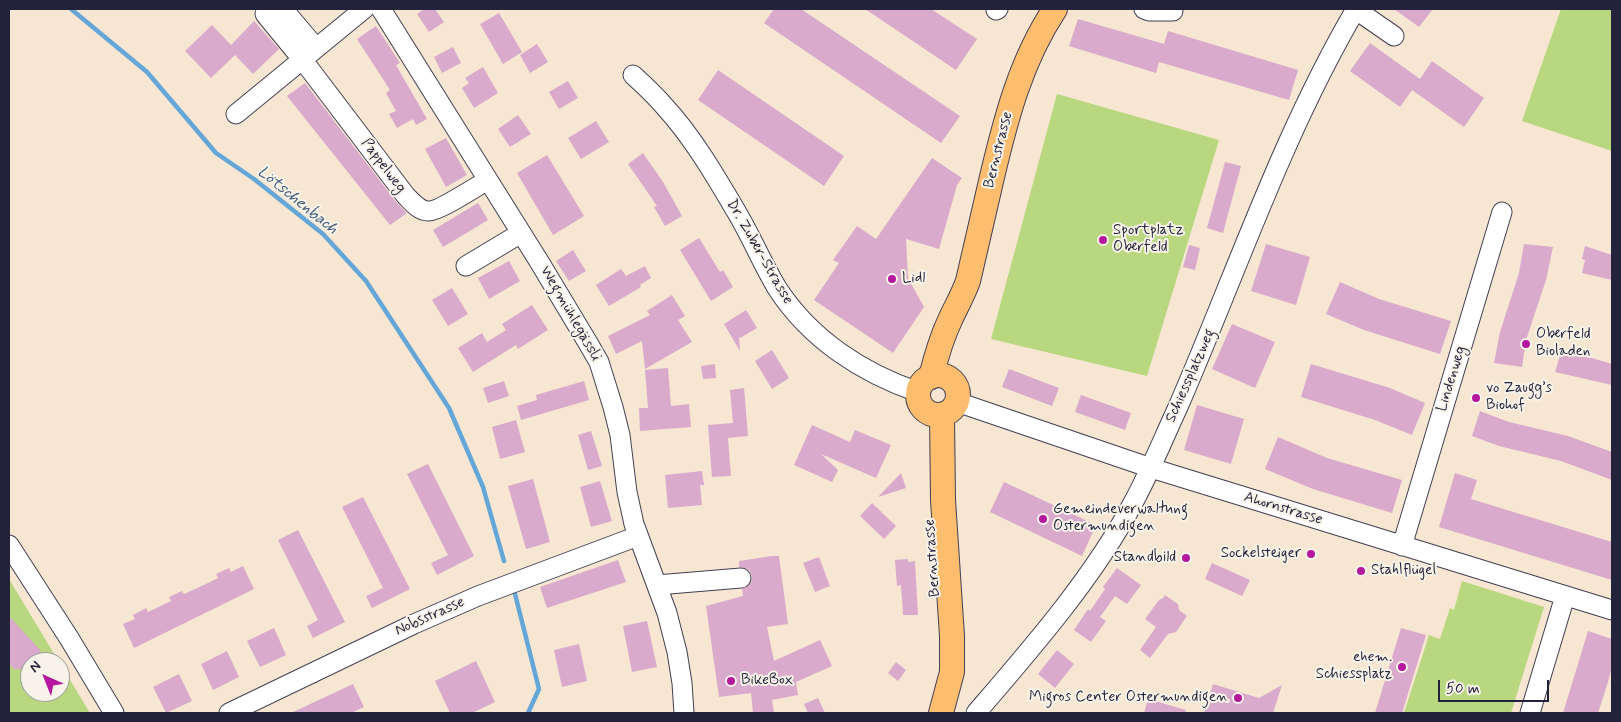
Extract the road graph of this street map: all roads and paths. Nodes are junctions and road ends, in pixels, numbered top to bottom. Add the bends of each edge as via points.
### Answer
1 (364, 9) edge
2 (381, 9) edge
3 (1054, 9) edge
4 (1144, 9) edge
5 (1356, 9) edge
6 (274, 11) edge
7 (1173, 11) dead end
8 (1394, 36) dead end
9 (309, 54) junction
10 (633, 75) dead end
11 (236, 114) dead end
12 (488, 180) junction
13 (1502, 212) dead end
14 (521, 233) junction
15 (466, 266) dead end
16 (937, 396) junction
17 (1151, 468) junction
18 (638, 536) junction
19 (9, 545) edge
20 (1402, 546) junction
21 (741, 578) dead end
22 (657, 585) junction
23 (1565, 596) junction
24 (1612, 610) edge
25 (941, 709) edge
26 (114, 713) edge
27 (229, 713) edge
28 (684, 713) edge
29 (976, 713) edge
30 (1530, 713) edge

1 - 9 street
2 - 12 street, Wegmühlegässli
3 - 16 main road, Bernstrasse via 1034,44 1006,117 968,281 939,346
4 - 7 street
5 - 8 street
5 - 17 street, Schiessplatzweg via 1307,100 1208,340
6 - 9 street, Pappelweg
9 - 11 street
9 - 12 street, Pappelweg via 406,196 420,208 436,209
10 - 16 street, Dr. Zuber-Strasse via 666,107 702,156 777,288 801,319 830,346 864,368 897,385
12 - 14 street, Wegmühlegässli
13 - 20 street, Lindenweg
14 - 15 street
14 - 18 street, Wegmühlegässli via 605,377 620,435 628,500
16 - 17 street, Ahornstrasse
16 - 25 main road, Bernstrasse via 930,501
17 - 20 street, Ahornstrasse
17 - 29 street, Schiessplatzweg via 1120,526 1077,588
18 - 22 street, Wegmühlegässli
18 - 27 street, Nobsstrasse via 478,596
19 - 26 street
20 - 23 street, Ahornstrasse
21 - 22 street
22 - 28 street, Wegmühlegässli via 677,652
23 - 24 street, Ahornstrasse
23 - 30 street

